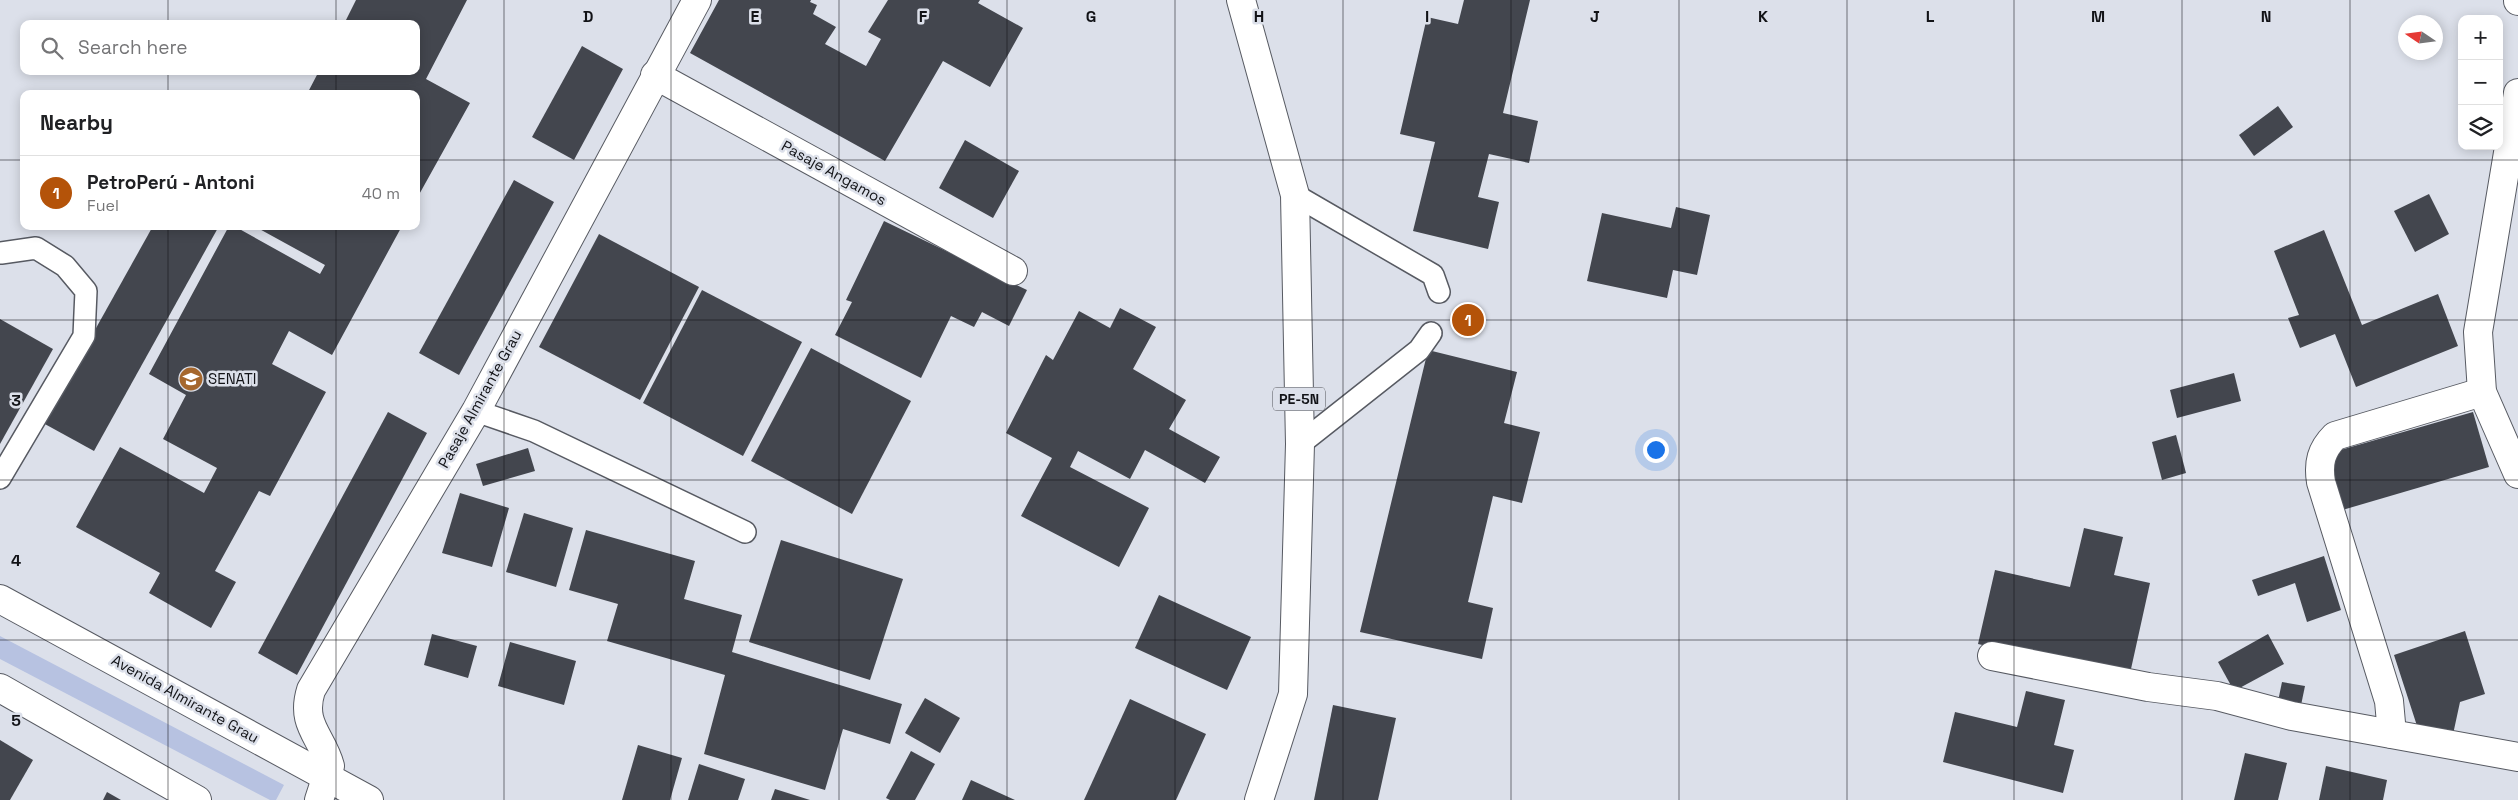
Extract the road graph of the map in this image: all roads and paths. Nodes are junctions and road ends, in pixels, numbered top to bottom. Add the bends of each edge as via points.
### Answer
1 (697, 0) edge
2 (1241, 0) edge
3 (655, 75) junction
4 (2518, 93) edge
5 (1295, 195) junction
6 (1, 253) dead end
7 (1013, 271) dead end
8 (1439, 292) dead end
9 (1431, 333) dead end
10 (2482, 392) junction
11 (476, 411) junction
12 (1300, 444) junction
13 (2518, 474) edge
14 (0, 478) edge
15 (745, 532) dead end
16 (0, 598) edge
17 (1992, 656) dead end
18 (0, 688) edge
19 (2392, 734) junction
20 (2518, 758) edge
21 (323, 788) edge
22 (198, 800) edge
23 (369, 800) edge
24 (1259, 800) edge

1 - 3 main road, Pasaje Almirante Grau
2 - 5 main road, PE-5N
3 - 7 main road, Pasaje Angamos
3 - 11 main road, Pasaje Almirante Grau
4 - 10 main road via 2478,332
5 - 8 lane via 1433,275
5 - 12 main road, PE-5N
6 - 14 lane via 36,248 64,266 86,291 84,336
9 - 12 lane via 1419,350
10 - 13 main road
10 - 19 main road via 2335,436 2320,457 2320,482 2389,701
11 - 15 lane via 534,431
11 - 21 main road, Pasaje Almirante Grau via 311,690 308,718 330,766
12 - 24 main road, PE-5N via 1292,694
16 - 21 main road, Avenida Almirante Grau
17 - 19 main road via 2217,696 2292,716
18 - 22 main road
19 - 20 main road
21 - 23 main road, Avenida Almirante Grau

